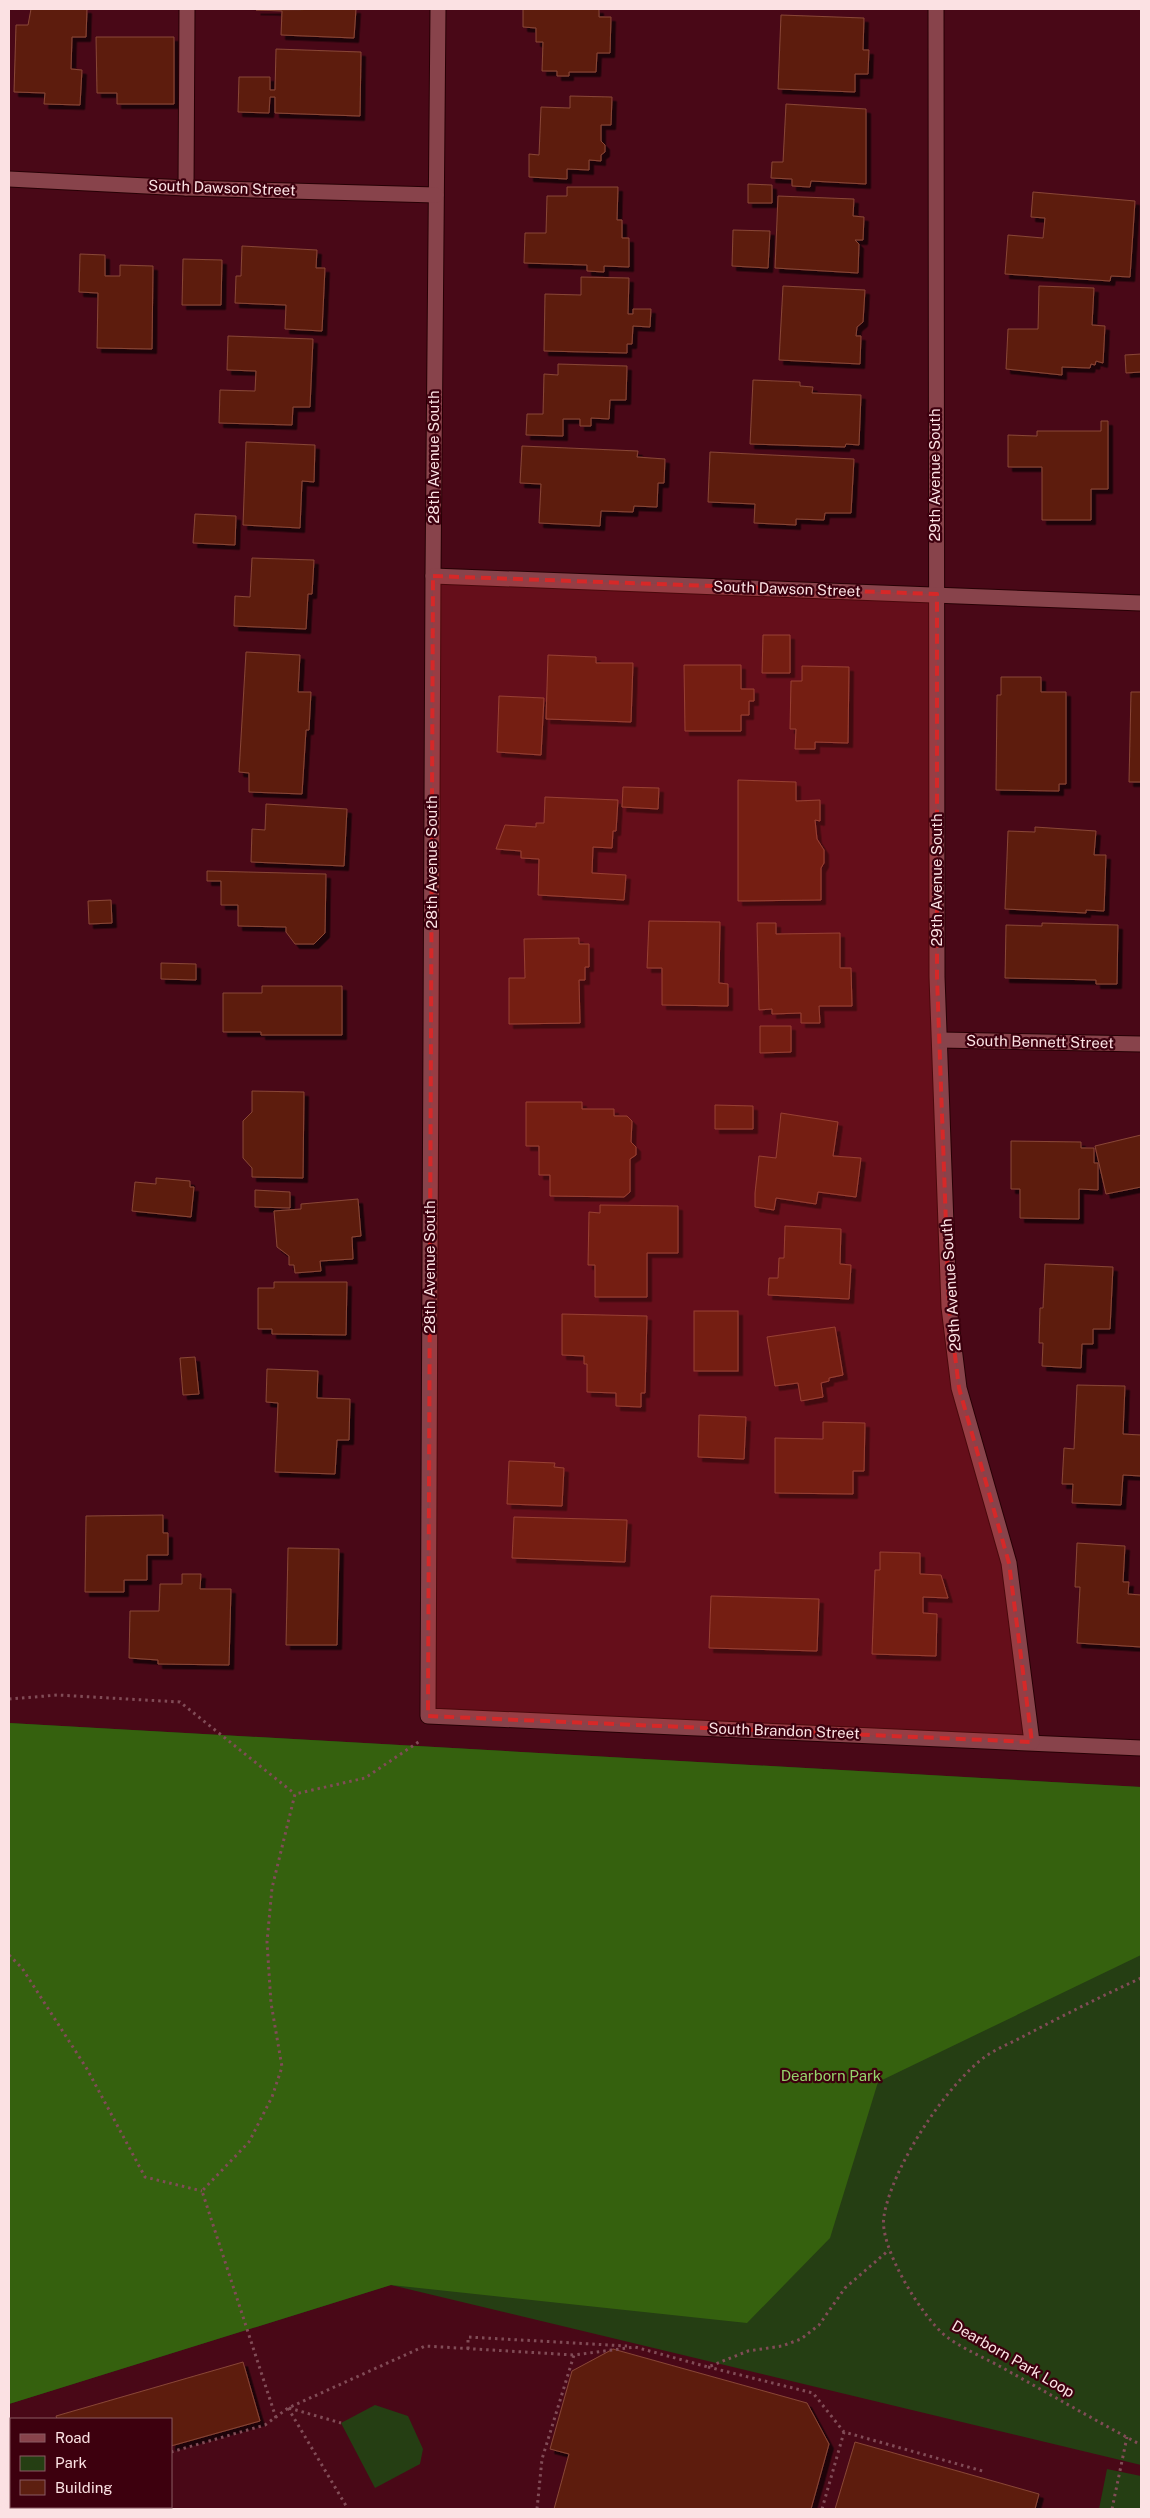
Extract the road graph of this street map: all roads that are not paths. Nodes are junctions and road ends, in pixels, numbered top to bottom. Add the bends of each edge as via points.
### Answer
1 (187, 9) edge
2 (438, 9) edge
3 (936, 9) edge
4 (9, 179) edge
5 (186, 188) junction
6 (436, 195) junction
7 (433, 576) junction
8 (937, 594) junction
9 (1141, 603) edge
10 (940, 1040) junction
11 (1141, 1044) edge
12 (428, 1716) joint
13 (1032, 1742) junction
14 (1141, 1748) edge

1 - 5 street
2 - 6 street, 28th Avenue South
3 - 8 street, 29th Avenue South
4 - 5 street, South Dawson Street
5 - 6 street, South Dawson Street
6 - 7 street, 28th Avenue South
7 - 8 street, South Dawson Street
7 - 12 street, 28th Avenue South
8 - 9 street, South Dawson Street
8 - 10 street, 29th Avenue South
10 - 11 street, South Bennett Street
10 - 13 street, 29th Avenue South via 949,1307 959,1388 1009,1563
12 - 13 street, South Brandon Street
13 - 14 street, South Brandon Street

